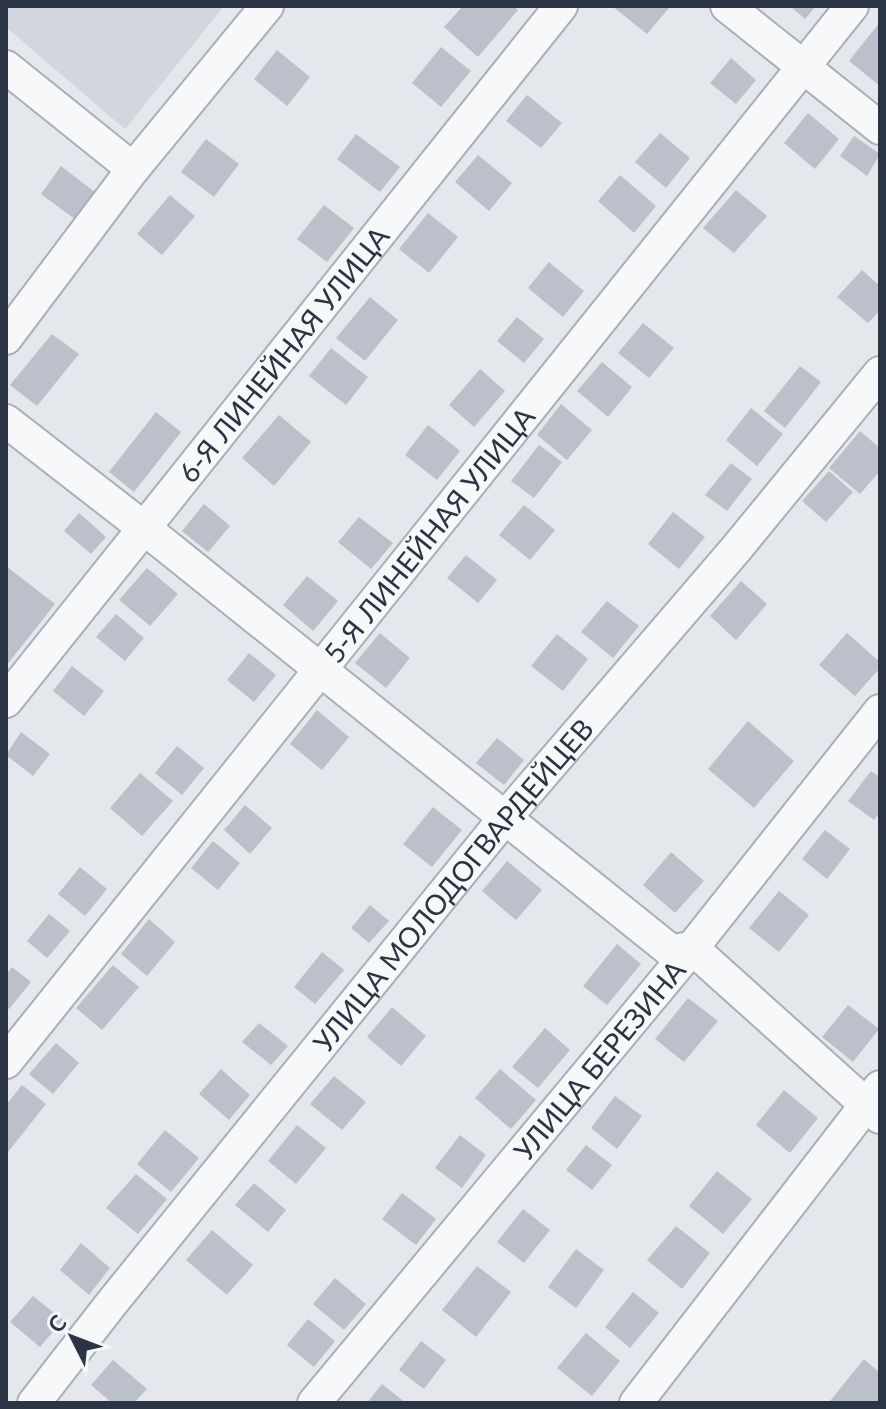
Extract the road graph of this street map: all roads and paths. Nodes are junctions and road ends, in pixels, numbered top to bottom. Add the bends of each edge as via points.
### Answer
1 (267, 6) edge
2 (561, 6) edge
3 (727, 6) edge
4 (852, 6) edge
5 (6, 67) edge
6 (803, 67) junction
7 (880, 128) edge
8 (133, 169) junction
9 (6, 338) edge
10 (880, 373) edge
11 (6, 421) edge
12 (144, 528) junction
13 (318, 670) junction
14 (6, 701) edge
15 (880, 711) edge
16 (504, 819) junction
17 (692, 948) junction
18 (6, 1062) edge
19 (875, 1103) edge
20 (34, 1403) edge
21 (314, 1403) edge
22 (636, 1403) edge

1 - 8 street
2 - 12 street, 6-Я ЛИНЕЙНАЯ УЛИЦА
3 - 6 street
4 - 6 street, 5-Я ЛИНЕЙНАЯ УЛИЦА
5 - 8 street
6 - 7 street
6 - 13 street, 5-Я ЛИНЕЙНАЯ УЛИЦА
8 - 9 street
10 - 16 street, УЛИЦА МОЛОДОГВАРДЕЙЦЕВ
11 - 12 street
12 - 13 street
12 - 14 street, 6-Я ЛИНЕЙНАЯ УЛИЦА
13 - 16 street
13 - 18 street, 5-Я ЛИНЕЙНАЯ УЛИЦА
15 - 17 street, УЛИЦА БЕРЕЗИНА
16 - 17 street via 671,951
16 - 20 street, УЛИЦА МОЛОДОГВАРДЕЙЦЕВ
17 - 19 street
17 - 21 street, УЛИЦА БЕРЕЗИНА
19 - 22 street

